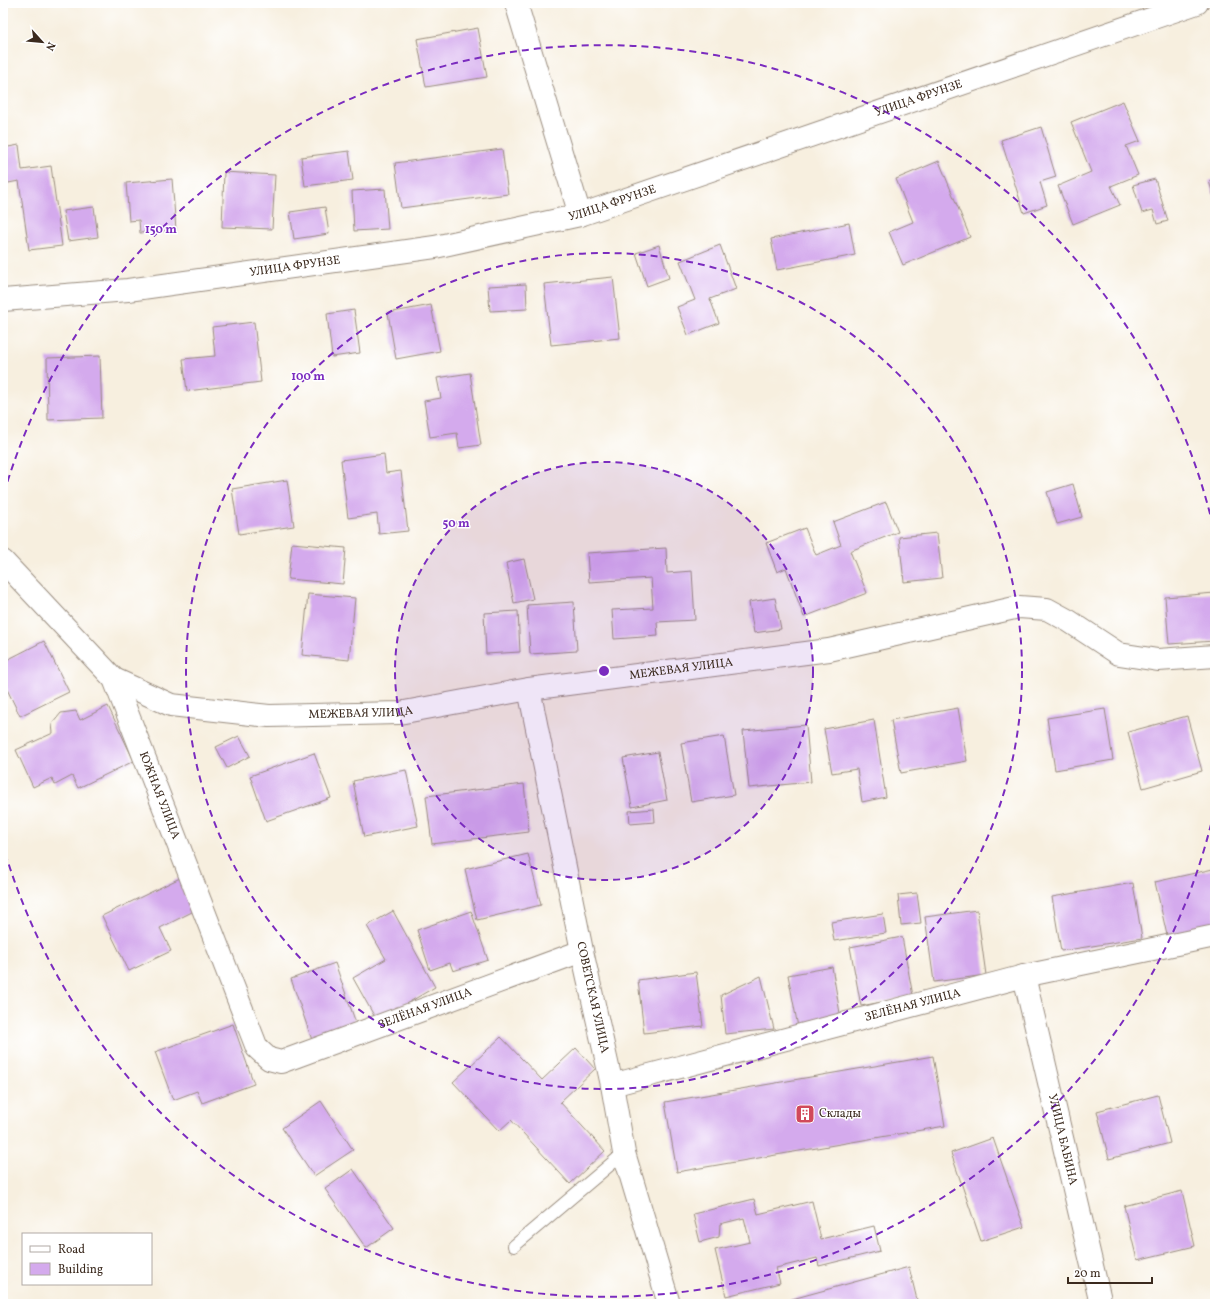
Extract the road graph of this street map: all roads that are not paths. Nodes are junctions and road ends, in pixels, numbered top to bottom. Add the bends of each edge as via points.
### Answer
1 (516, 3) edge
2 (1197, 3) edge
3 (580, 215) junction
4 (3, 300) edge
5 (3, 561) edge
6 (1215, 656) edge
7 (114, 679) junction
8 (529, 689) junction
9 (1215, 936) edge
10 (582, 952) junction
11 (1024, 976) junction
12 (269, 1060) joint
13 (612, 1084) junction
14 (624, 1153) junction
15 (514, 1246) dead end
16 (669, 1304) edge
17 (1101, 1304) edge

1 - 3 street
2 - 3 street, УЛИЦА ФРУНЗЕ
3 - 4 street, УЛИЦА ФРУНЗЕ via 435,247 128,290
5 - 7 street, ЮЖНАЯ УЛИЦА
6 - 8 street, МЕЖЕВАЯ УЛИЦА via 1158,660 1119,654 1047,609 1019,607 829,650
7 - 8 street, МЕЖЕВАЯ УЛИЦА via 171,705 269,716 399,713
7 - 12 street, ЮЖНАЯ УЛИЦА via 257,1048
8 - 10 street, СОВЕТСКАЯ УЛИЦА
9 - 11 street, ЗЕЛЁНАЯ УЛИЦА
10 - 12 street, ЗЕЛЁНАЯ УЛИЦА via 281,1062
10 - 13 street, СОВЕТСКАЯ УЛИЦА
11 - 13 street, ЗЕЛЁНАЯ УЛИЦА
11 - 17 street, УЛИЦА БАБИНА
13 - 14 street, СОВЕТСКАЯ УЛИЦА
14 - 15 lane
14 - 16 street, СОВЕТСКАЯ УЛИЦА

